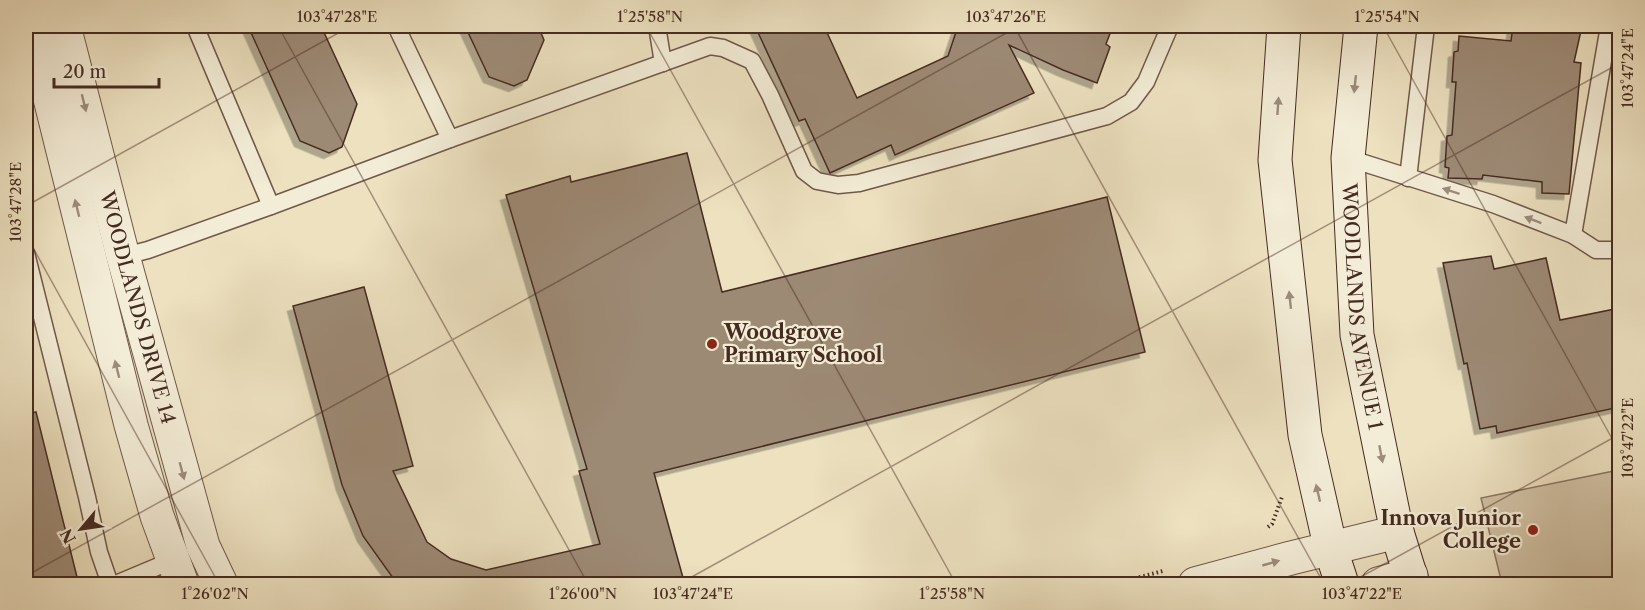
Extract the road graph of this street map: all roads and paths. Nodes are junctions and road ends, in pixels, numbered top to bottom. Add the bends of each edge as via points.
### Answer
1 (32, 26) edge
2 (64, 26) edge
3 (195, 26) edge
4 (396, 26) edge
5 (657, 26) edge
6 (1170, 26) edge
7 (1284, 26) edge
8 (1361, 26) edge
9 (1426, 26) edge
10 (1609, 26) edge
11 (663, 63) junction
12 (450, 139) junction
13 (1348, 158) junction
14 (1408, 178) junction
15 (271, 206) junction
16 (1573, 235) junction
17 (1620, 250) edge
18 (26, 254) edge
19 (123, 256) junction
20 (91, 264) junction
21 (1397, 532) junction
22 (203, 546) junction
23 (1331, 550) junction
24 (177, 572) edge
25 (1412, 580) edge
26 (215, 582) edge
27 (110, 585) edge
28 (116, 585) edge
29 (1195, 585) edge
30 (1342, 585) edge
31 (1378, 585) edge

20 -> 1 street, WOODLANDS DRIVE 14
2 -> 19 street, WOODLANDS DRIVE 14
3 - 15 lane
4 - 12 lane
5 - 11 lane
6 - 11 lane via 1146,82 1131,102 1107,116 859,183 838,185 817,181 804,171 752,61 710,46
23 -> 7 street via 1305,435 1275,160
8 -> 13 street, WOODLANDS AVENUE 1
9 - 14 lane
10 - 16 lane
11 - 12 lane
12 - 15 lane
13 - 14 lane
13 -> 21 street, WOODLANDS AVENUE 1 via 1358,335
16 -> 14 lane via 1493,204
15 - 19 lane
16 - 17 lane via 1596,250
18 - 27 lane
19 - 20 lane
19 -> 22 street, WOODLANDS DRIVE 14
24 -> 20 street, WOODLANDS DRIVE 14 via 131,425
21 - 23 street
21 - 25 street, WOODLANDS AVENUE 1
22 - 24 lane
22 - 26 street, WOODLANDS DRIVE 14
29 -> 23 street
23 - 30 street
24 - 28 lane
25 - 31 street

